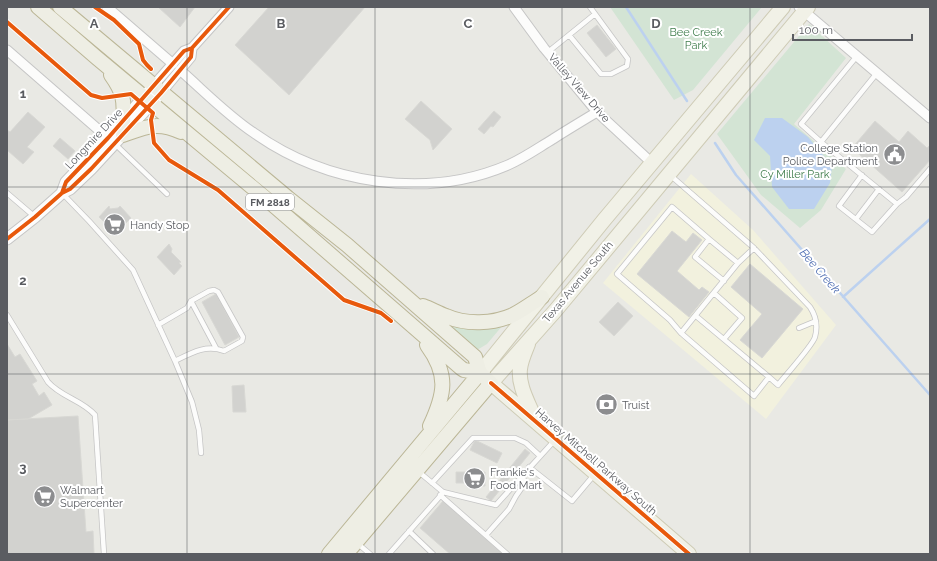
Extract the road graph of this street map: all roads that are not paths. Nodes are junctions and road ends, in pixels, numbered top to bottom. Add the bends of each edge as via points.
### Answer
1 (38, 7) edge
2 (60, 7) edge
3 (107, 7) edge
4 (229, 7) edge
5 (514, 7) edge
6 (590, 7) edge
7 (783, 7) edge
8 (804, 9) edge
9 (595, 14) junction
10 (569, 35) junction
11 (7, 50) edge
12 (548, 52) junction
13 (857, 56) junction
14 (97, 58) junction
15 (176, 67) junction
16 (877, 73) junction
17 (153, 95) junction
18 (698, 108) junction
19 (597, 112) junction
20 (930, 118) edge
21 (123, 121) junction
22 (192, 137) junction
23 (115, 139) junction
24 (821, 142) junction
25 (652, 163) junction
26 (930, 169) edge
27 (668, 174) junction
28 (862, 175) junction
29 (879, 189) junction
30 (7, 193) edge
31 (62, 194) junction
32 (167, 194) dead end
33 (897, 204) junction
34 (35, 217) junction
35 (856, 219) junction
36 (630, 221) junction
37 (7, 239) edge
38 (709, 239) junction
39 (754, 248) junction
40 (738, 263) junction
41 (724, 281) junction
42 (714, 293) junction
43 (542, 297) junction
44 (192, 301) junction
45 (412, 302) junction
46 (7, 315) edge
47 (696, 316) junction
48 (816, 322) junction
49 (158, 325) junction
50 (799, 328) dead end
51 (416, 330) junction
52 (681, 333) junction
53 (531, 337) junction
54 (724, 339) junction
55 (216, 348) junction
56 (175, 360) junction
57 (480, 373) junction
58 (769, 377) junction
59 (491, 383) junction
60 (536, 422) junction
61 (555, 440) junction
62 (423, 441) junction
63 (201, 453) dead end
64 (540, 456) junction
65 (529, 467) junction
66 (417, 470) junction
67 (596, 474) junction
68 (522, 475) junction
69 (432, 483) junction
70 (442, 494) junction
71 (409, 531) junction
72 (486, 535) junction
73 (356, 542) junction
74 (104, 554) edge
75 (329, 554) edge
76 (346, 554) edge
77 (370, 554) edge
78 (389, 554) edge
79 (433, 554) edge
80 (508, 554) edge
81 (689, 554) edge

1 - 14 highway, Harvey Mitchell Parkway South / FM 2818
2 - 17 highway, Harvey Mitchell Parkway South / FM 2818
3 - 15 street
4 - 15 street, Longmire Drive via 192,48 190,57
5 - 12 street, Valley View Drive
6 - 9 lane
7 - 18 main road, Texas Avenue South
8 - 13 street
8 - 27 main road, Texas Avenue South
9 - 10 lane
9 - 10 lane via 628,59 627,66 611,74 601,74
10 - 12 lane
11 - 23 street
12 - 19 street, Valley View Drive
13 - 16 street
13 - 24 lane via 800,124
14 - 17 highway, Harvey Mitchell Parkway South / FM 2818
14 - 21 highway via 121,90
15 - 17 street, Longmire Drive
15 - 19 street via 253,133 290,155 316,166 368,180 418,183 466,178 508,165 532,153
16 - 20 street
16 - 24 lane
17 - 21 street, Longmire Drive
17 - 22 highway, Harvey Mitchell Parkway South / FM 2818
17 - 23 street, Longmire Drive
17 - 45 highway, Harvey Mitchell Parkway South / FM 2818 via 347,245
18 - 25 main road, Texas Avenue South
18 - 27 main road via 696,123 669,157
19 - 25 street, Valley View Drive
21 - 23 street, Longmire Drive
22 - 23 highway via 164,126 148,127
22 - 51 highway, Harvey Mitchell Parkway South / FM 2818
23 - 31 street, Longmire Drive via 92,169
23 - 32 lane
24 - 28 lane
25 - 36 main road via 656,169 653,178 632,202
25 - 43 main road, Texas Avenue South
26 - 33 lane
27 - 36 main road, Texas Avenue South
27 - 39 lane
28 - 29 lane
28 - 35 lane via 839,206
29 - 33 lane
29 - 35 lane
30 - 34 lane
31 - 34 street, Longmire Drive
31 - 49 lane via 133,270
33 - 35 lane via 872,232
34 - 37 street, Longmire Drive
36 - 53 main road, Texas Avenue South
38 - 40 lane
38 - 41 lane via 695,257
38 - 52 lane via 672,207 617,274 670,320
39 - 40 lane
39 - 48 lane via 810,307
40 - 41 lane
41 - 42 lane
42 - 47 lane
42 - 54 lane via 742,318
43 - 45 highway via 512,315 484,322 452,318
43 - 57 main road, Texas Avenue South
44 - 49 lane via 187,308
44 - 55 lane
44 - 55 lane via 209,291 218,292 243,337 242,341 224,350
45 - 57 highway, Harvey Mitchell Parkway South / FM 2818 via 475,357
46 - 74 lane via 51,386 85,406 94,415
47 - 52 lane
47 - 54 lane
48 - 50 lane
48 - 58 lane via 815,339 778,384
49 - 56 lane
51 - 57 highway, Harvey Mitchell Parkway South / FM 2818 via 464,370
51 - 62 highway via 436,358 442,374 439,403
52 - 58 lane via 754,396
53 - 59 main road, Texas Avenue South
53 - 60 main road via 520,368 520,378
54 - 58 lane
55 - 56 lane via 199,350
56 - 63 lane via 194,408
57 - 59 highway, Harvey Mitchell Parkway South / FM 2818
57 - 62 highway, Texas Avenue South
59 - 60 main road, Harvey Mitchell Parkway South / FM 2818
59 - 66 highway, Texas Avenue South
60 - 61 main road, Harvey Mitchell Parkway South / FM 2818
61 - 64 lane
61 - 67 main road, Harvey Mitchell Parkway South / FM 2818
62 - 75 highway, Texas Avenue South
64 - 65 lane
64 - 69 lane via 526,443 515,438 473,438
65 - 67 lane via 572,501
65 - 68 lane
66 - 69 lane
66 - 73 highway, Texas Avenue South
67 - 81 main road, Harvey Mitchell Parkway South / FM 2818
68 - 70 lane via 496,505
68 - 72 lane via 525,483 509,509
69 - 70 lane
70 - 71 lane
70 - 72 lane
71 - 78 lane
71 - 79 lane
72 - 80 lane
73 - 76 highway, Texas Avenue South
73 - 77 lane

